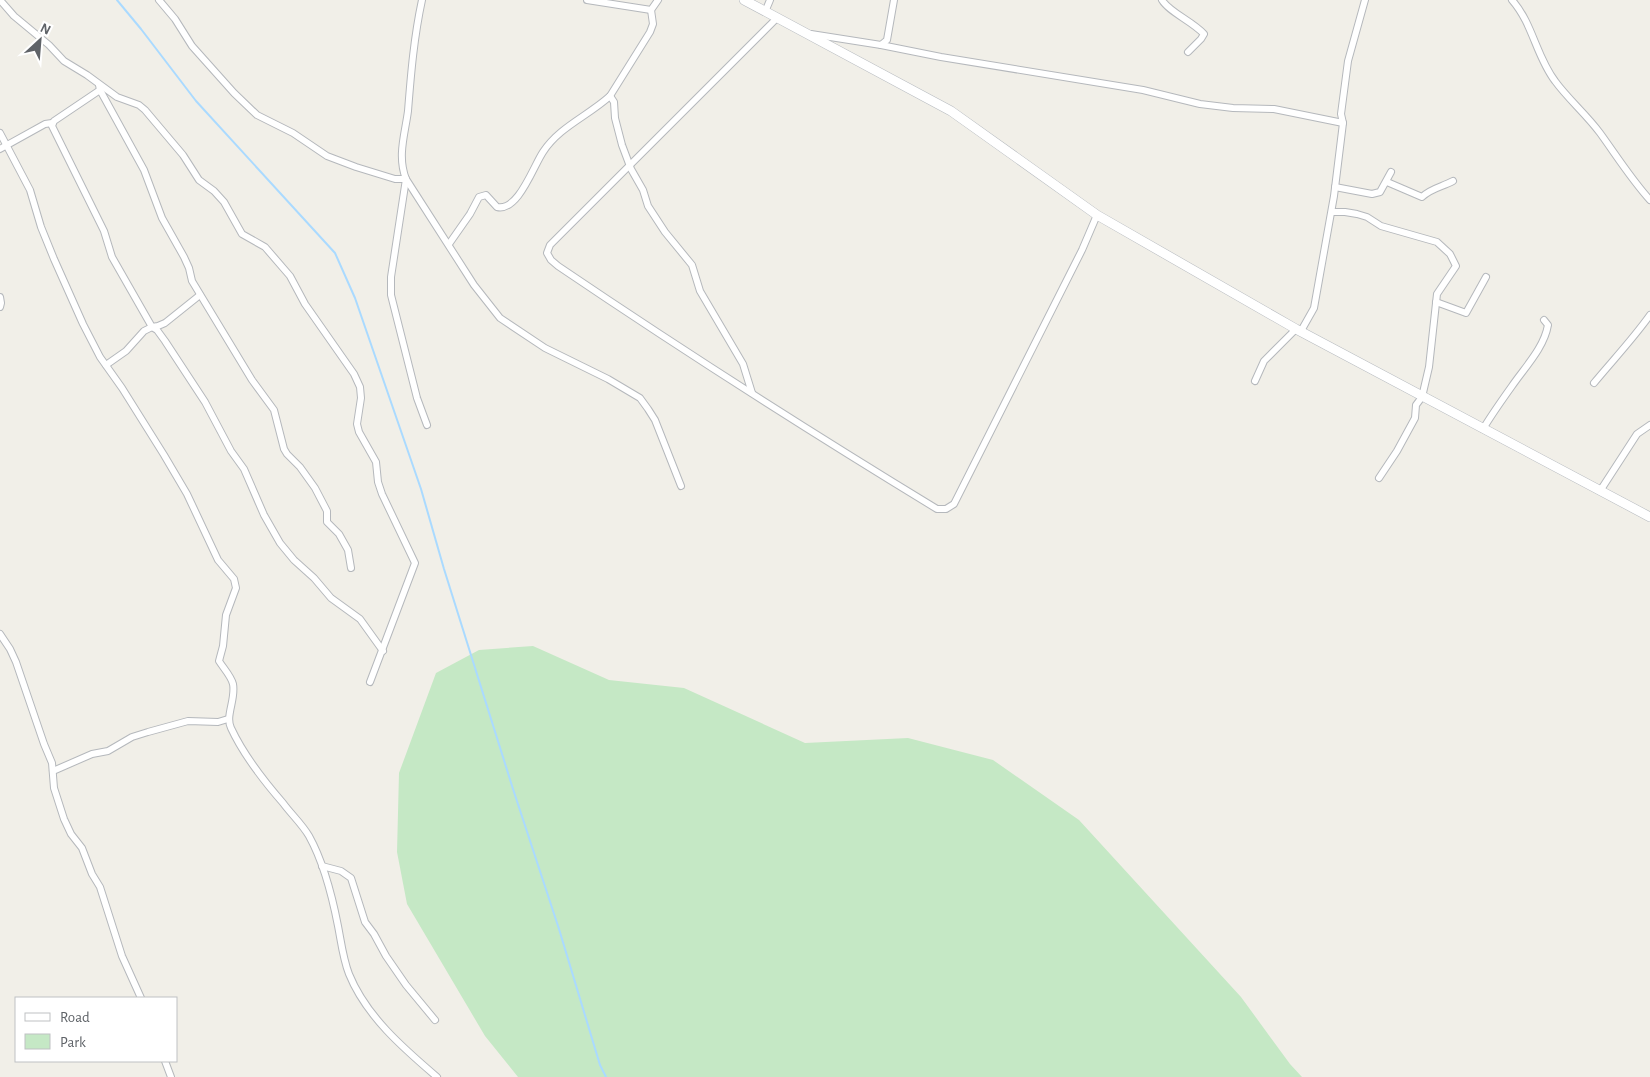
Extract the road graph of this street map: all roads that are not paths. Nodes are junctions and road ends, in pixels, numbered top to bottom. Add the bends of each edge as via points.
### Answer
1 (0, 0) edge
2 (159, 0) edge
3 (422, 0) edge
4 (587, 0) edge
5 (658, 0) edge
6 (744, 0) edge
7 (770, 0) edge
8 (894, 0) edge
9 (1162, 0) edge
10 (1365, 0) edge
11 (1512, 0) edge
12 (651, 10) junction
13 (765, 12) junction
14 (777, 18) junction
15 (805, 33) junction
16 (880, 44) junction
17 (1188, 52) dead end
18 (99, 87) junction
19 (610, 96) junction
20 (52, 123) junction
21 (1342, 123) junction
22 (0, 133) edge
23 (3, 147) edge
24 (630, 166) junction
25 (1391, 172) dead end
26 (406, 179) junction
27 (1453, 181) dead end
28 (1387, 182) junction
29 (1335, 187) junction
30 (1650, 200) edge
31 (1332, 212) junction
32 (1097, 215) junction
33 (449, 244) junction
34 (1486, 277) dead end
35 (200, 295) junction
36 (0, 297) edge
37 (1436, 302) junction
38 (0, 307) edge
39 (1650, 315) edge
40 (1544, 320) dead end
41 (152, 327) junction
42 (1299, 330) junction
43 (106, 365) junction
44 (1255, 381) dead end
45 (1594, 384) dead end
46 (752, 393) junction
47 (1422, 396) junction
48 (427, 425) dead end
49 (1650, 426) edge
50 (1483, 429) junction
51 (1379, 478) dead end
52 (681, 486) dead end
53 (1600, 491) junction
54 (1650, 517) edge
55 (351, 568) dead end
56 (0, 634) edge
57 (383, 651) junction
58 (370, 682) dead end
59 (228, 719) junction
60 (53, 771) junction
61 (322, 866) junction
62 (141, 997) edge
63 (435, 1020) dead end
64 (165, 1062) edge
65 (171, 1077) edge
66 (437, 1077) edge

1 - 18 street via 64,61
2 - 26 street via 192,46 257,115 276,123 327,156 374,173
3 - 26 street via 401,154
4 - 12 street
5 - 12 street
6 - 13 street
7 - 13 street
8 - 16 street via 886,40
9 - 17 street via 1204,34
10 - 21 street via 1348,61
11 - 30 street via 1524,15 1555,81 1588,118
12 - 19 street via 653,24 650,32
13 - 14 street
14 - 15 street
14 - 24 street
15 - 16 street
15 - 32 street via 951,111
16 - 21 street via 1143,90 1200,104 1274,109
18 - 20 street
18 - 35 street via 144,170 162,218
18 - 57 street via 139,105 161,128 199,180 224,202 242,234 265,247 290,276 305,304 354,374 361,398 359,432 376,462 384,501 415,563
19 - 24 street via 614,102 618,134
19 - 33 street via 556,136 509,206 497,207 486,195 479,197
20 - 23 street
20 - 41 street via 104,231 112,257
21 - 29 street
22 - 23 street
23 - 43 street via 30,190 41,228 83,324
24 - 46 street via 653,216 692,265 700,290 743,364
24 - 46 street via 550,245 546,253 565,271
25 - 28 street
26 - 33 street
26 - 48 street via 391,295
27 - 28 street via 1429,190 1422,197
28 - 29 street via 1380,192 1372,194
29 - 31 street
31 - 37 street via 1367,217 1381,226 1443,246 1456,266 1439,290
31 - 42 street via 1314,308
32 - 42 street
32 - 46 street via 958,497 946,509 937,508
33 - 52 street via 479,292 500,318 545,348 640,398 655,420
34 - 37 street via 1466,313
35 - 41 street via 165,323
35 - 55 street via 274,410 286,454 300,467 324,502 327,522 348,550
36 - 38 street
37 - 47 street via 1432,349
39 - 45 street
40 - 50 street via 1548,325 1546,334 1536,352
41 - 43 street
41 - 57 street via 165,340 205,402 231,451 244,468 280,543 331,598 360,619
42 - 44 street via 1264,361
42 - 47 street
43 - 59 street via 164,455 218,560 236,583 226,615 219,658 233,684
47 - 50 street
47 - 51 street via 1416,405 1415,418
49 - 53 street via 1637,434
50 - 53 street
53 - 54 street
56 - 60 street via 16,662
57 - 58 street
59 - 60 street via 188,721 148,732
59 - 61 street via 241,747 265,782 308,835
60 - 62 street via 54,788 64,819 100,887 122,956
61 - 63 street via 341,871 351,878 365,922 406,985
61 - 66 street via 349,974 372,1015
64 - 65 street

